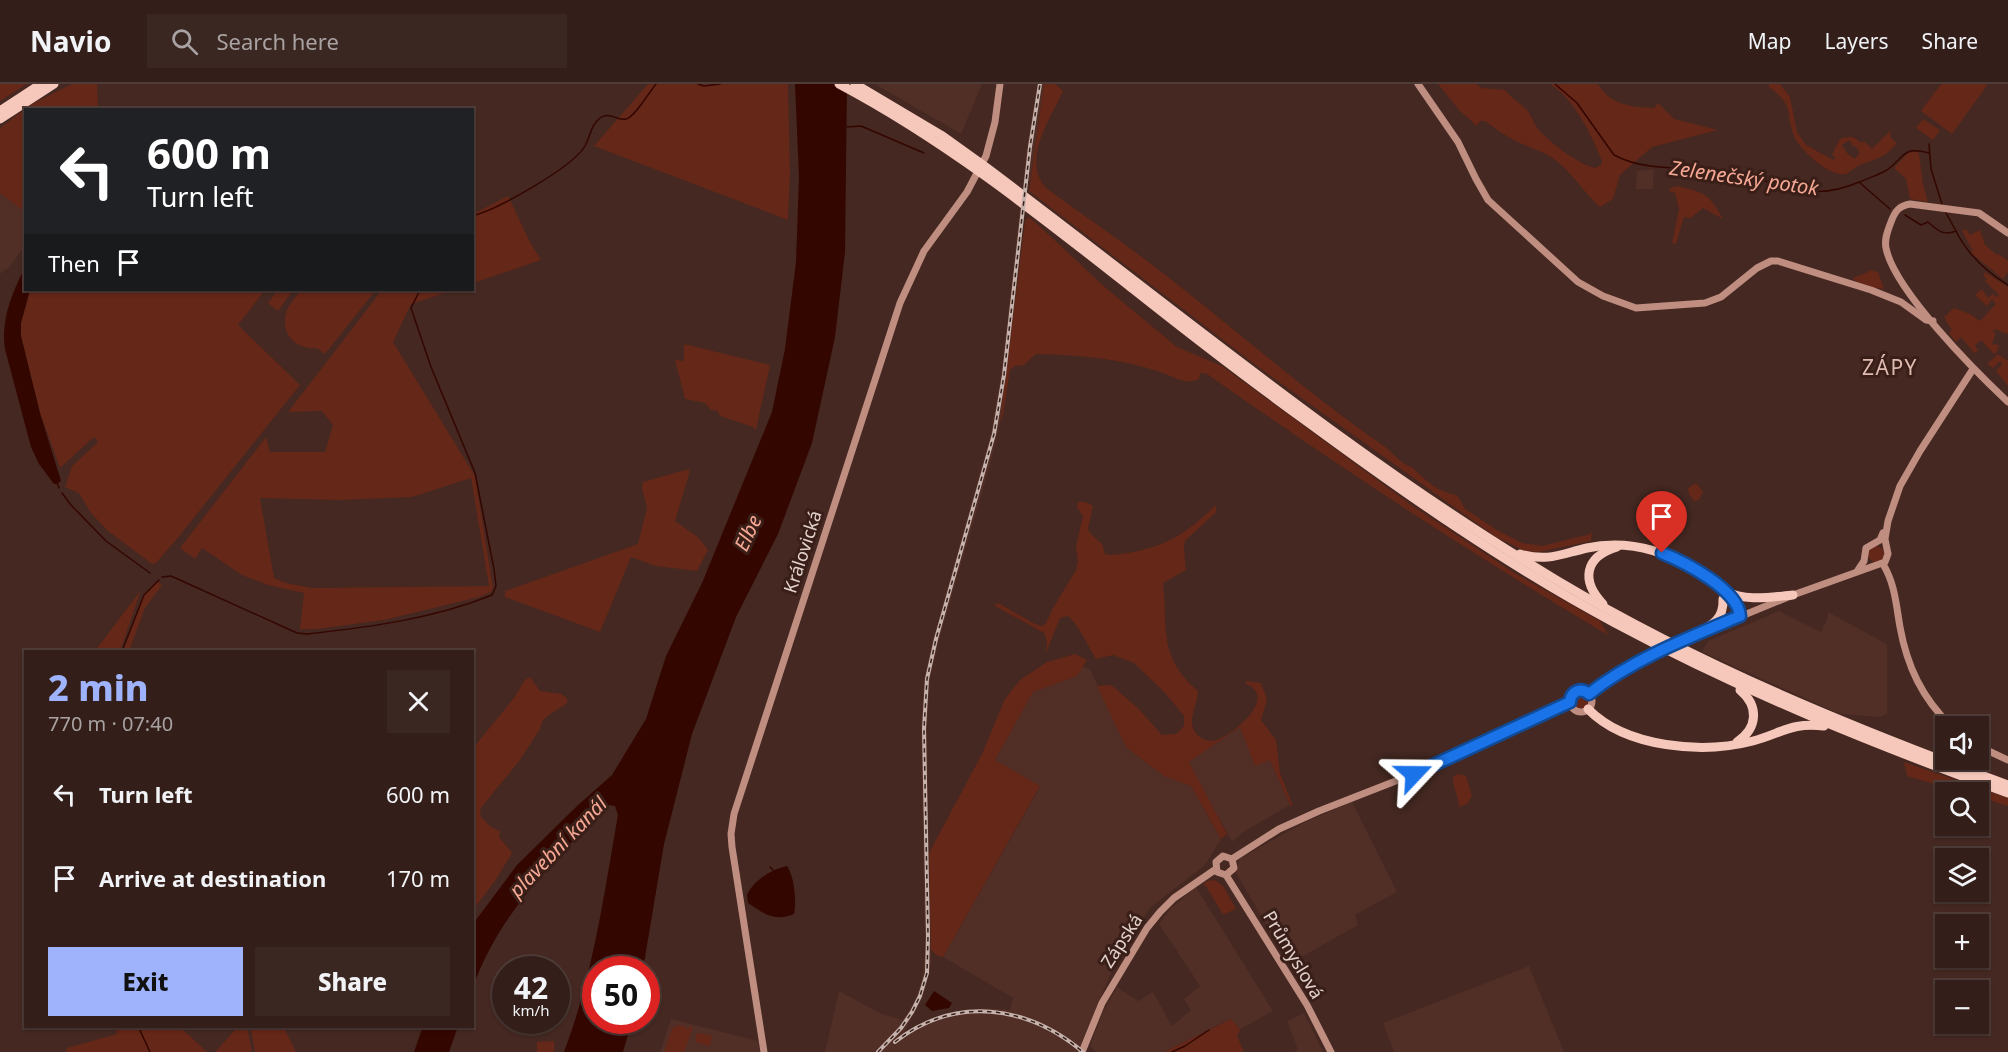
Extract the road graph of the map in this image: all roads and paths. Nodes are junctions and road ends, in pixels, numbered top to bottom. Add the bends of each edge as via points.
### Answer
1 (41, 84) edge
2 (54, 84) edge
3 (839, 84) edge
4 (855, 84) edge
5 (1000, 84) edge
6 (1418, 84) edge
7 (874, 98) junction
8 (0, 111) edge
9 (0, 119) edge
10 (981, 168) junction
11 (2008, 233) edge
12 (1933, 321) junction
13 (1973, 369) junction
14 (2008, 402) edge
15 (1888, 521) junction
16 (1874, 543) junction
17 (1498, 544) junction
18 (1624, 546) junction
19 (1886, 548) junction
20 (1865, 557) junction
21 (1883, 564) junction
22 (1874, 566) junction
23 (1856, 572) junction
24 (1708, 579) junction
25 (1719, 587) junction
26 (1793, 595) junction
27 (1723, 598) junction
28 (1617, 615) junction
29 (1740, 616) junction
30 (1692, 636) junction
31 (1724, 678) junction
32 (1589, 694) junction
33 (1570, 702) junction
34 (1588, 709) junction
35 (1941, 716) edge
36 (1835, 728) junction
37 (1730, 746) junction
38 (1989, 751) edge
39 (2008, 760) edge
40 (2008, 785) edge
41 (2008, 793) edge
42 (1232, 859) junction
43 (1216, 869) junction
44 (1226, 875) junction
45 (764, 1052) edge
46 (1082, 1052) edge
47 (1331, 1052) edge

1 - 8 highway
2 - 9 highway
3 - 7 highway
4 - 7 highway
5 - 45 main road, Královická via 992,138 982,165 924,251 900,303 734,814 732,847
6 - 12 main road via 1458,142 1488,200 1578,282 1603,296 1636,308 1705,303 1721,297 1757,267 1778,261 1871,290
7 - 10 highway via 941,135
10 - 17 highway via 1319,421
10 - 31 highway via 1223,360 1465,533 1614,622
11 - 12 main road via 1979,213 1910,204 1894,213 1885,246 1910,293
12 - 13 main road
13 - 14 main road
13 - 15 main road via 1900,486
15 - 16 main road via 1880,540
15 - 19 main road
16 - 19 main road
16 - 20 main road via 1866,548
17 - 18 highway via 1542,558 1595,546
17 - 28 highway
18 - 24 highway via 1662,553 1686,563
18 - 28 highway via 1597,557 1588,575 1593,592
19 - 21 main road via 1888,557
20 - 22 main road
20 - 23 main road
21 - 22 main road
21 - 35 main road via 1894,585 1911,669
22 - 23 main road
23 - 26 main road
24 - 25 highway
24 - 27 highway
25 - 26 highway via 1747,598
25 - 29 highway via 1737,606
26 - 29 main road
27 - 29 highway
27 - 30 highway via 1719,617
28 - 40 highway via 1790,700
29 - 30 main road
30 - 32 main road via 1607,680
31 - 36 highway
31 - 37 highway via 1746,695 1755,713 1747,735
32 - 33 main road via 1576,691
32 - 34 main road via 1592,702
33 - 34 main road via 1575,711
33 - 42 main road via 1434,766 1319,810 1279,829
34 - 37 highway via 1598,718 1644,740 1702,748
36 - 37 highway via 1800,725
36 - 41 highway
38 - 39 main road
42 - 43 main road via 1226,855 1219,857
42 - 44 main road via 1234,868
43 - 44 main road
43 - 46 main road, Zápská via 1174,898 1147,928 1106,995
44 - 47 main road, Průmyslová via 1307,1005

